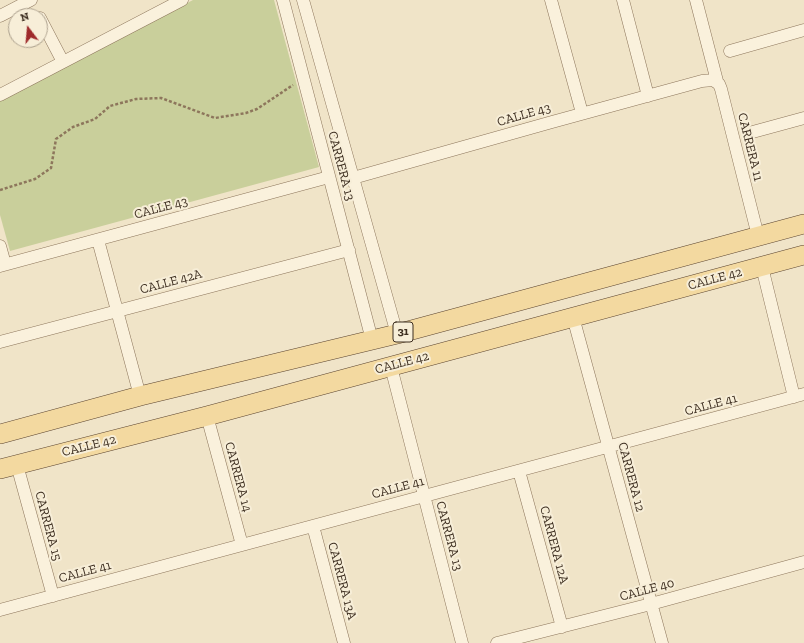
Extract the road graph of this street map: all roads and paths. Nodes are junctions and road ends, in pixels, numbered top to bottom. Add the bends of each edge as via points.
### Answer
1 (31, 0) edge
2 (182, 0) edge
3 (283, 0) edge
4 (302, 0) edge
5 (551, 0) edge
6 (623, 0) edge
7 (696, 0) edge
8 (0, 16) edge
9 (804, 30) edge
10 (48, 34) edge
11 (730, 51) dead end
12 (63, 62) junction
13 (303, 78) junction
14 (717, 81) junction
15 (0, 95) edge
16 (648, 96) junction
17 (582, 113) junction
18 (804, 118) edge
19 (749, 133) dead end
20 (329, 177) junction
21 (353, 178) junction
22 (0, 190) edge
23 (804, 224) edge
24 (758, 236) junction
25 (98, 240) junction
26 (0, 246) edge
27 (349, 250) junction
28 (804, 255) edge
29 (2, 265) edge
30 (762, 267) junction
31 (117, 310) junction
32 (573, 318) junction
33 (397, 334) junction
34 (372, 340) junction
35 (0, 342) edge
36 (391, 366) junction
37 (140, 396) junction
38 (799, 396) edge
39 (207, 416) junction
40 (0, 434) edge
41 (608, 447) junction
42 (8, 467) edge
43 (519, 471) junction
44 (424, 496) junction
45 (313, 526) junction
46 (242, 545) junction
47 (804, 562) edge
48 (52, 596) junction
49 (651, 604) junction
50 (0, 610) edge
51 (562, 627) junction
52 (344, 643) edge
53 (462, 643) edge
54 (497, 643) edge
55 (662, 643) edge

1 - 8 street
2 - 12 street
3 - 13 street, CARRERA 13
4 - 21 street, CARRERA 13
5 - 17 street
6 - 16 street
7 - 14 street, CARRERA 11
9 - 11 street
10 - 12 street
12 - 15 street
13 - 20 street, CARRERA 13
13 - 22 path via 257,109 215,118 161,98 136,99 110,106 95,119 73,127 56,139 51,168 35,179
14 - 16 street, CALLE 43 via 709,79
14 - 24 street, CARRERA 11
16 - 17 street, CALLE 43
17 - 21 street, CALLE 43
18 - 19 street
20 - 25 street, CALLE 43
20 - 27 street, CARRERA 13
21 - 33 street, CARRERA 13
23 - 24 main road, 31
24 - 33 main road, 31
25 - 29 street, CALLE 43
25 - 31 street
26 - 29 street
27 - 31 street, CALLE 42A
27 - 34 street, CARRERA 13
28 - 30 main road, CALLE 42 / 31
30 - 32 main road, CALLE 42 / 31
30 - 38 street
31 - 35 street, CALLE 42A
31 - 37 street
32 - 36 main road, CALLE 42 / 31
32 - 41 street, CARRERA 12
33 - 34 main road, 31
34 - 37 main road, 31
36 - 39 main road, CALLE 42 / 31
36 - 44 street, CARRERA 13
37 - 40 main road, 31
38 - 41 street, CALLE 41
39 - 42 main road, CALLE 42 / 31
39 - 46 street, CARRERA 14
41 - 43 street, CALLE 41
41 - 49 street, CARRERA 12
42 - 48 street, CARRERA 15
43 - 44 street, CALLE 41
43 - 51 street, CARRERA 12A
44 - 45 street, CALLE 41
44 - 53 street, CARRERA 13
45 - 46 street, CALLE 41
45 - 52 street, CARRERA 13A
46 - 48 street, CALLE 41
47 - 49 street, CALLE 40
48 - 50 street, CALLE 41
49 - 51 street, CALLE 40
49 - 55 street, CARRERA 12
51 - 54 street, CALLE 40

